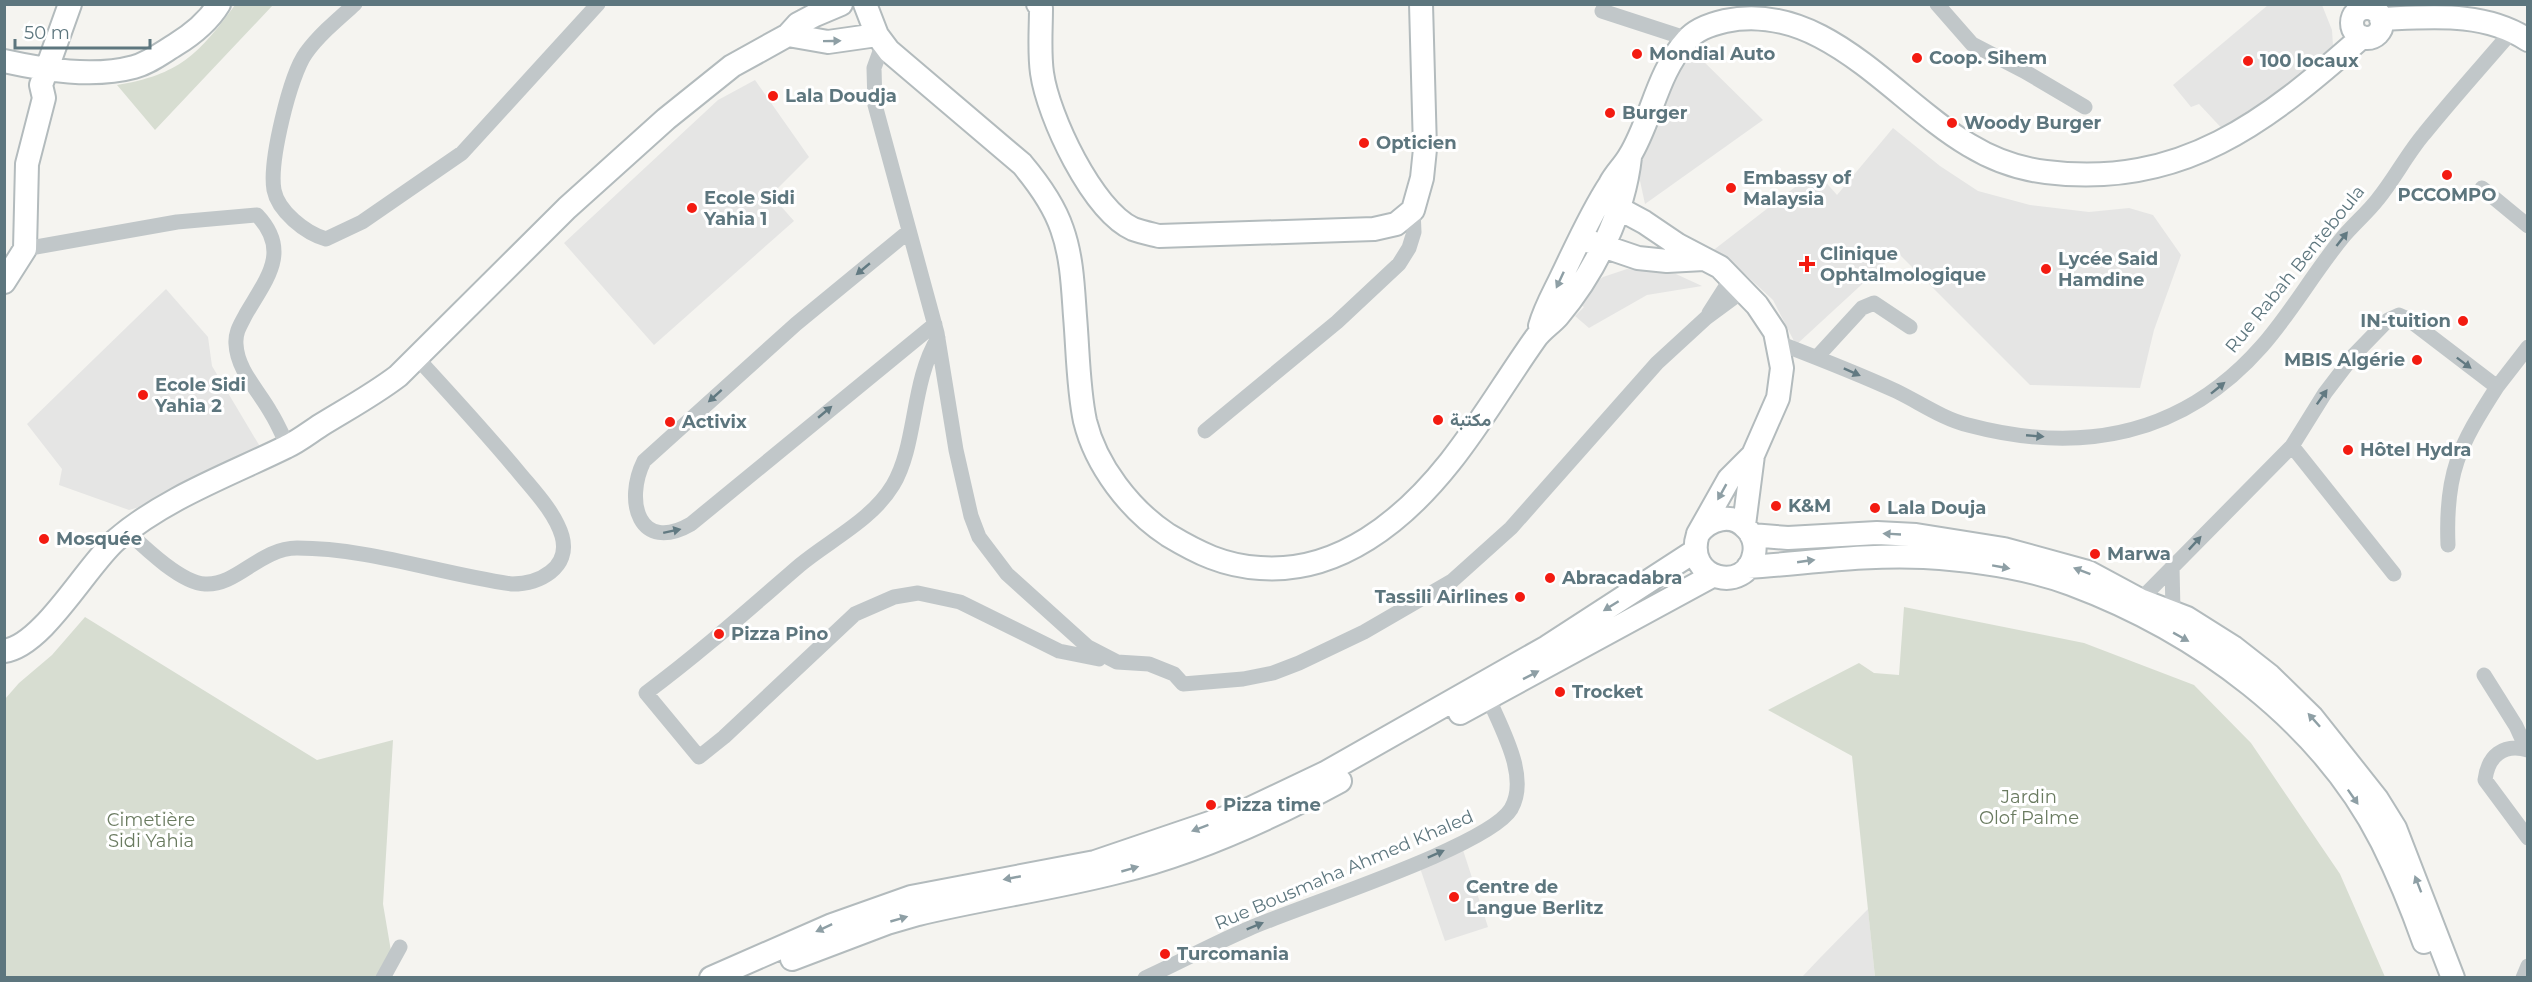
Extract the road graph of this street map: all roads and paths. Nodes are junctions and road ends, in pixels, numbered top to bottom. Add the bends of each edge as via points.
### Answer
1 (70, 4) edge
2 (219, 4) edge
3 (355, 4) edge
4 (598, 4) edge
5 (841, 4) edge
6 (865, 4) edge
7 (1038, 4) edge
8 (1421, 4) edge
9 (1937, 4) edge
10 (2356, 7) edge
11 (1602, 11) dead end
12 (2381, 19) junction
13 (788, 34) junction
14 (2520, 35) edge
15 (2362, 37) junction
16 (880, 39) junction
17 (1688, 39) junction
18 (4, 61) edge
19 (47, 70) junction
20 (2085, 107) dead end
21 (1630, 157) junction
22 (1626, 182) junction
23 (2482, 188) dead end
24 (1610, 203) junction
25 (1413, 210) junction
26 (1644, 222) junction
27 (2528, 226) edge
28 (908, 232) junction
29 (1579, 238) junction
30 (1602, 245) junction
31 (25, 249) junction
32 (1628, 255) junction
33 (1706, 259) junction
34 (4, 267) edge
35 (1588, 273) junction
36 (4, 282) edge
37 (1738, 284) junction
38 (1910, 327) dead end
39 (936, 331) junction
40 (1537, 336) junction
41 (1779, 343) junction
42 (2528, 347) edge
43 (1817, 357) junction
44 (418, 358) junction
45 (2497, 387) junction
46 (1205, 431) dead end
47 (288, 446) junction
48 (2292, 446) junction
49 (1753, 455) junction
50 (1748, 530) junction
51 (127, 531) junction
52 (1697, 543) junction
53 (2448, 545) dead end
54 (1748, 567) junction
55 (2172, 567) junction
56 (2394, 574) dead end
57 (1712, 576) junction
58 (2140, 600) junction
59 (2173, 611) junction
60 (4, 651) edge
61 (1117, 662) junction
62 (2484, 675) dead end
63 (1488, 697) junction
64 (2527, 750) edge
65 (2528, 837) edge
66 (400, 947) dead end
67 (2528, 966) edge
68 (383, 978) edge
69 (711, 978) edge
70 (746, 978) edge
71 (1145, 978) edge
72 (2436, 978) edge
73 (2453, 978) edge
74 (2523, 978) edge

1 - 19 main road
2 - 19 main road via 192,34 135,67 108,71
3 - 4 street via 305,54 292,83 277,149 274,178 278,200 301,225 326,238 362,222 462,153
5 - 13 main road via 798,24
6 - 16 main road
7 - 25 main road via 1042,71 1056,126 1105,205 1132,228 1159,236 1374,229 1396,224
8 - 25 main road via 1425,149
9 - 20 street via 1972,44
10 - 12 main road via 2373,9
10 - 15 main road via 2352,27
11 - 17 street
12 - 14 main road via 2468,17
12 - 15 main road via 2377,34
13 -> 16 main road via 828,42
13 - 44 main road via 732,66 666,119 567,208
43 -> 14 street, Rue Rabah Benteboula via 1965,425 2032,436 2113,436 2185,411 2218,390 2261,347 2343,237 2378,199 2422,135
15 - 17 main road via 2311,82 2218,145 2137,171 2081,173 2021,167 1969,145 1821,32 1800,24 1774,18 1736,18 1714,23
16 - 28 street via 874,68 875,105
16 - 40 main road via 889,51 1022,164 1037,182 1063,231 1070,264 1086,422 1095,448 1116,485 1135,507 1157,528 1211,560 1241,567 1300,566 1356,547 1374,536 1434,482
17 - 21 main road via 1661,80
18 - 19 main road
19 - 31 main road via 41,85 44,99 27,164
21 - 22 main road
21 - 24 main road
22 - 24 main road
22 - 26 main road
23 - 27 street
24 - 26 main road
24 - 29 main road
24 - 30 main road
25 - 46 street via 1414,232 1399,264 1337,322
26 - 33 main road
28 - 39 street
28 -> 39 street via 796,324 644,461 634,493 640,520 660,533 691,524
29 - 30 main road
29 -> 40 main road via 1543,314
30 - 32 main road
30 - 35 main road
31 - 34 street
31 - 36 main road
31 - 47 street via 177,222 257,215 269,230 276,251 237,329 236,342 242,365
32 - 33 main road via 1660,260
32 - 35 main road
33 - 37 main road
35 - 40 main road via 1558,316
37 - 41 main road via 1757,305
37 - 61 street via 1657,363 1495,544 1452,581 1364,632 1290,666 1243,679 1183,684 1174,674 1149,664
38 - 43 street via 1874,303 1862,308
39 - 61 street via 956,450 979,537 1007,574 1088,647
39 - 61 street via 900,469 885,496 717,639 646,693 699,757 855,614 894,597 918,593 960,602 1059,651
41 - 43 street, Rue Rabah Benteboula
41 - 49 main road via 1782,368 1778,398
42 - 45 street
44 - 47 main road via 377,392
44 - 51 street via 508,459 555,519 562,535 563,554 545,577 512,584 332,550 297,548 271,552 224,580 204,584 182,575
48 -> 45 street via 2354,355 2388,320 2399,315
45 - 53 street via 2466,436 2454,468 2446,508
47 - 51 main road via 146,516
55 -> 48 street
48 - 56 street
49 - 50 main road
49 -> 52 main road via 1729,479
50 - 52 main road via 1735,520 1720,519 1710,522
50 - 54 main road via 1755,549
58 -> 50 main road via 2088,572 1949,539 1877,533 1788,538
51 - 60 main road via 47,621 27,640
52 - 57 main road via 1701,567
52 -> 69 main road via 1547,647 1325,772 1245,811 1095,862 911,897 832,924
54 - 57 main road via 1732,578
54 -> 72 main road via 1885,556 1981,563 2070,584 2183,638 2231,668 2291,722 2343,782 2381,841
55 - 58 street
55 - 59 street
63 -> 57 main road
58 - 59 main road
73 -> 59 main road via 2395,828 2378,799 2312,717 2270,676 2233,647
62 - 64 street
70 -> 63 main road via 887,923 1117,873 1187,851 1302,802
71 -> 63 street, Rue Bousmaha Ahmed Khaled via 1248,929 1455,846 1501,820 1511,809 1516,778 1508,744
64 - 65 street via 2516,747 2500,752 2487,765 2485,780
66 - 68 street
67 - 74 street

